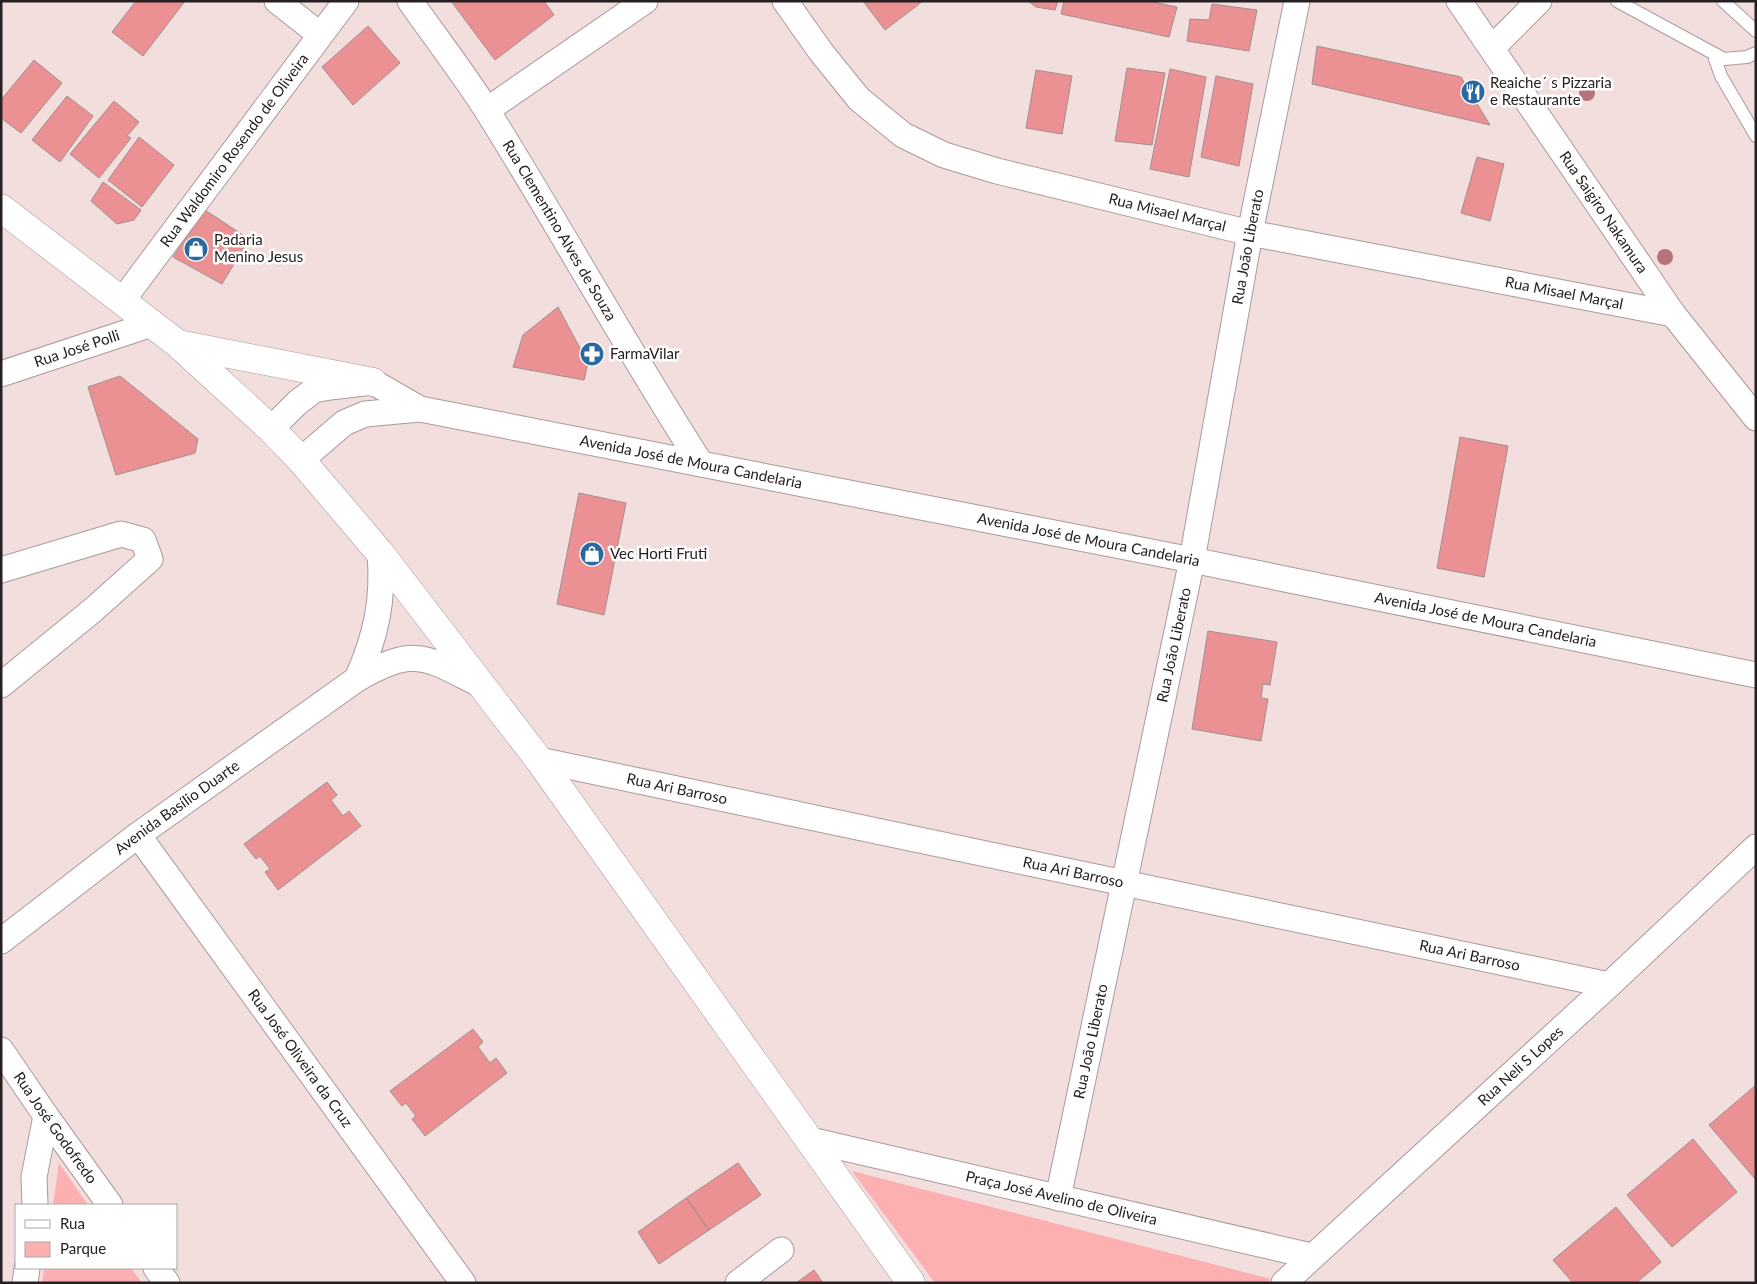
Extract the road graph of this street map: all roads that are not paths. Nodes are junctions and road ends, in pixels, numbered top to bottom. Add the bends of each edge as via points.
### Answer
1 (277, 1) edge
2 (346, 1) edge
3 (410, 1) edge
4 (645, 1) edge
5 (786, 1) edge
6 (1296, 1) edge
7 (1458, 1) edge
8 (1539, 1) edge
9 (1617, 1) edge
10 (1723, 1) edge
11 (1756, 31) edge
12 (319, 34) junction
13 (1492, 48) junction
14 (1756, 53) edge
15 (1718, 56) junction
16 (487, 110) junction
17 (1756, 136) edge
18 (1, 208) edge
19 (1250, 233) junction
20 (122, 301) junction
21 (1672, 314) junction
22 (152, 324) junction
23 (178, 344) junction
24 (1, 374) edge
25 (373, 382) junction
26 (420, 410) junction
27 (1756, 418) edge
28 (271, 429) junction
29 (302, 460) junction
30 (701, 464) junction
31 (380, 553) junction
32 (1192, 560) junction
33 (1, 570) edge
34 (1756, 675) edge
35 (357, 679) junction
36 (3, 680) edge
37 (483, 686) junction
38 (539, 760) junction
39 (138, 835) junction
40 (1756, 847) edge
41 (1123, 883) junction
42 (1, 942) edge
43 (1609, 985) junction
44 (1, 1050) edge
45 (46, 1116) junction
46 (810, 1140) junction
47 (1058, 1198) junction
48 (35, 1204) edge
49 (109, 1204) edge
50 (781, 1250) dead end
51 (1311, 1256) junction
52 (27, 1269) edge
53 (157, 1269) edge
54 (25, 1283) edge
55 (167, 1283) edge
56 (463, 1283) edge
57 (738, 1283) edge
58 (911, 1283) edge
59 (1284, 1283) edge

1 - 12 street
2 - 12 street, Rua Waldomiro Rosendo de Oliveira
3 - 16 street, Rua Clementino Alves de Souza
4 - 16 street
5 - 19 street, Rua Misael Marçal via 859,99 903,135 944,155 997,171
6 - 19 street, Rua João Liberato
7 - 13 street, Rua Saigiro Nakamura
8 - 13 street
9 - 15 lane
10 - 11 lane
12 - 20 street, Rua Waldomiro Rosendo de Oliveira
13 - 21 street, Rua Saigiro Nakamura
14 - 15 lane via 1724,59
15 - 17 lane via 1715,59 1718,71
16 - 30 street, Rua Clementino Alves de Souza via 618,326 651,387
18 - 20 main road
19 - 21 street, Rua Misael Marçal
19 - 32 street, Rua João Liberato
20 - 22 main road
21 - 27 street, Rua Saigiro Nakamura
22 - 23 main road
22 - 24 street, Rua José Polli
23 - 25 main road
23 - 28 main road
25 - 26 street, Avenida José de Moura Candelaria
25 - 28 street via 314,390
26 - 29 street, Avenida José de Moura Candelaria via 365,414 344,423
26 - 30 street, Avenida José de Moura Candelaria
28 - 29 main road
29 - 31 main road
30 - 32 street, Avenida José de Moura Candelaria
31 - 35 street via 382,579 377,622 372,645
31 - 37 main road
32 - 34 street, Avenida José de Moura Candelaria
32 - 41 street, Rua João Liberato
33 - 36 street via 121,534 143,540 150,559 93,610
35 - 37 street, Avenida Basílio Duarte via 398,659 417,657 434,661
35 - 39 street, Avenida Basílio Duarte
37 - 38 main road
38 - 41 street, Rua Ari Barroso
38 - 46 main road
39 - 42 street, Avenida Basílio Duarte
39 - 56 street, Rua José Oliveira da Cruz
40 - 43 street, Rua Neli S Lopes
41 - 43 street, Rua Ari Barroso
41 - 47 street, Rua João Liberato
43 - 51 street, Rua Neli S Lopes
44 - 45 street, Rua José Godofredo
45 - 48 street via 34,1177
45 - 49 street, Rua José Godofredo
46 - 47 street, Praça José Avelino de Oliveira
46 - 58 main road
47 - 51 street, Praça José Avelino de Oliveira
50 - 57 street
51 - 59 street, Rua Neli S Lopes
52 - 54 street
53 - 55 street

